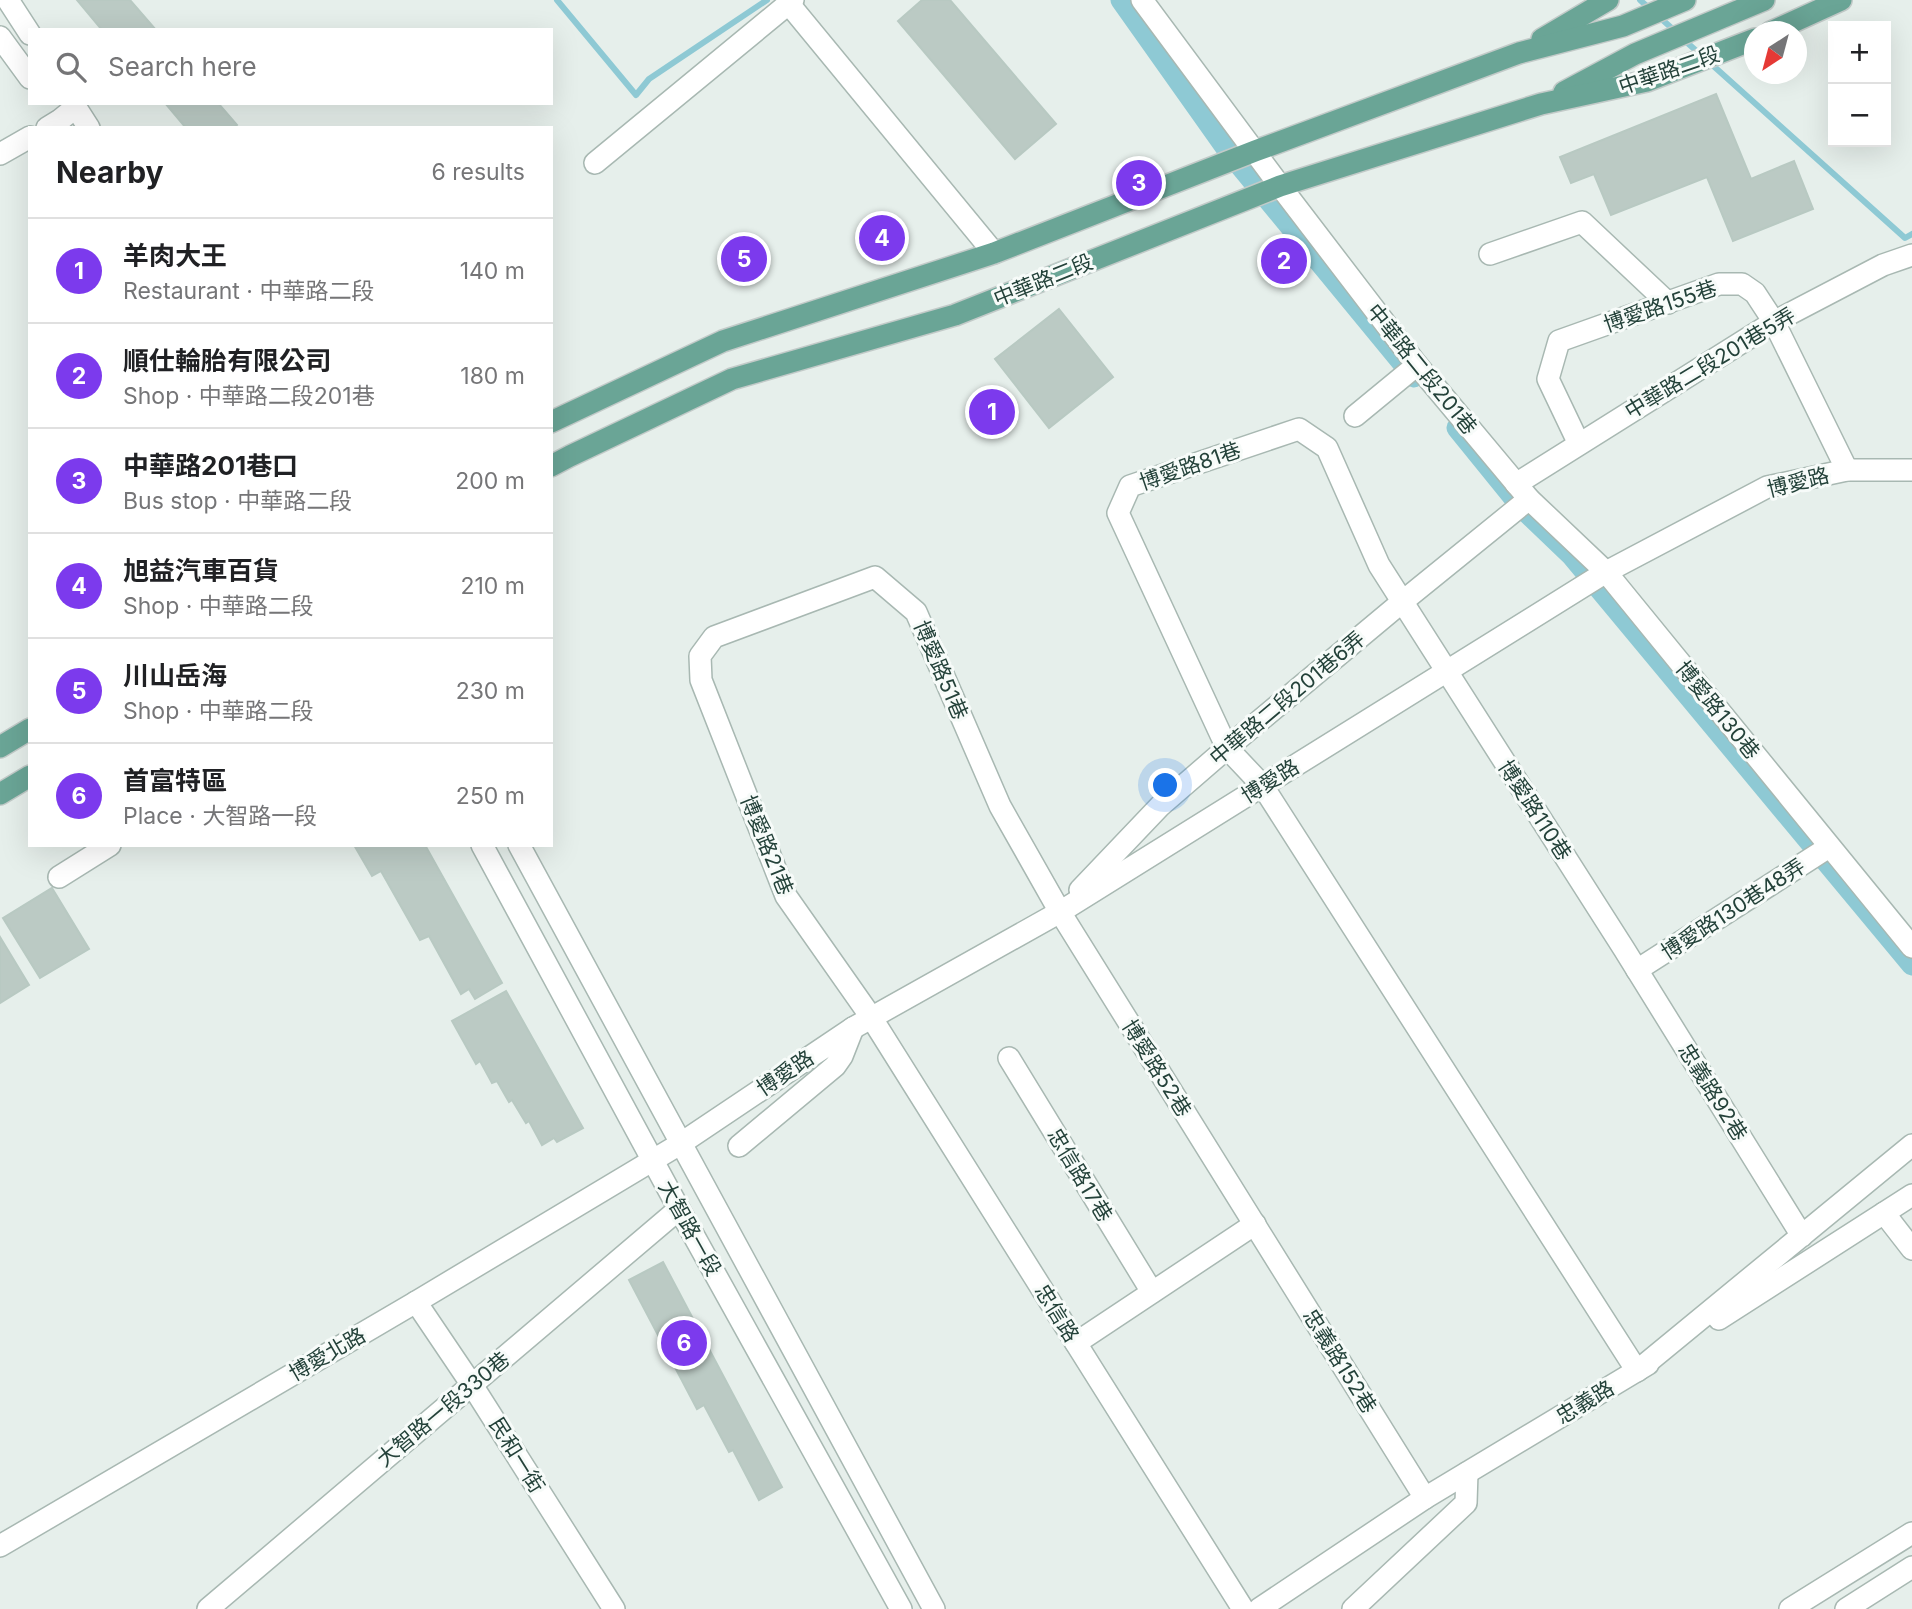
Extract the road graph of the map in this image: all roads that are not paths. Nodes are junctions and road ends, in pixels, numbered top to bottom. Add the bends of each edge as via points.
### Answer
1 (8, 0) edge
2 (1142, 0) edge
3 (1608, 0) edge
4 (1685, 0) edge
5 (1764, 0) edge
6 (1841, 0) edge
7 (791, 2) edge
8 (1795, 21) edge
9 (28, 31) edge
10 (0, 37) edge
11 (1744, 43) edge
12 (1519, 53) junction
13 (28, 75) edge
14 (1541, 104) junction
15 (62, 115) edge
16 (85, 126) edge
17 (28, 138) edge
18 (1255, 151) junction
19 (0, 154) edge
20 (595, 163) dead end
21 (1280, 186) junction
22 (994, 253) junction
23 (1490, 254) dead end
24 (1912, 255) edge
25 (1668, 303) junction
26 (1774, 322) junction
27 (1417, 365) junction
28 (1355, 416) dead end
29 (553, 421) edge
30 (1579, 444) junction
31 (553, 465) edge
32 (1847, 470) junction
33 (1912, 470) edge
34 (1523, 492) junction
35 (1606, 572) junction
36 (1402, 602) junction
37 (700, 656) joint
38 (1446, 671) junction
39 (28, 730) edge
40 (0, 747) edge
41 (1227, 748) junction
42 (28, 777) edge
43 (1262, 785) junction
44 (0, 794) edge
45 (107, 847) edge
46 (483, 847) edge
47 (520, 847) edge
48 (1829, 847) junction
49 (59, 877) dead end
50 (1060, 912) junction
51 (1912, 947) edge
52 (1623, 949) joint
53 (1637, 970) junction
54 (862, 1022) junction
55 (1009, 1058) dead end
56 (680, 1144) junction
57 (1912, 1145) edge
58 (740, 1146) dead end
59 (653, 1160) junction
60 (1912, 1195) edge
61 (679, 1209) junction
62 (1884, 1213) junction
63 (1255, 1224) junction
64 (1802, 1236) junction
65 (1912, 1249) edge
66 (1152, 1292) junction
67 (416, 1302) junction
68 (1076, 1343) junction
69 (1637, 1371) junction
70 (472, 1385) junction
71 (1466, 1473) junction
72 (1425, 1498) junction
73 (1912, 1533) edge
74 (0, 1546) edge
75 (1912, 1567) edge
76 (208, 1609) edge
77 (614, 1609) edge
78 (901, 1609) edge
79 (934, 1609) edge
80 (1243, 1609) edge
81 (1259, 1609) edge
82 (1353, 1609) edge
83 (1790, 1609) edge
84 (1846, 1609) edge

1 - 9 street
2 - 18 street, 中華路二段201巷
3 - 12 main road, 中華路二段
4 - 12 main road, 中華路二段 via 1623,26
5 - 14 main road, 中華路二段 via 1635,54
6 - 8 main road
7 - 20 street
7 - 22 street
10 - 13 street
11 - 14 main road, 中華路二段 via 1647,81
12 - 18 main road, 中華路二段
14 - 21 main road, 中華路二段
15 - 16 street
17 - 19 street
18 - 21 street, 中華路二段201巷
18 - 22 main road, 中華路二段
21 - 27 street, 中華路二段201巷
21 - 31 main road, 中華路二段 via 955,315 732,379
22 - 29 main road, 中華路二段 via 723,341
23 - 25 street via 1582,222
24 - 26 street, 中華路二段201巷5弄 via 1883,265
25 - 26 street, 博愛路155巷 via 1719,285 1742,284 1755,293
25 - 30 street, 博愛路155巷 via 1559,341 1548,379
26 - 30 street, 中華路二段201巷5弄
26 - 32 street, 博愛路155巷
27 - 28 street
27 - 34 street, 中華路二段201巷
30 - 34 street, 中華路二段201巷5弄
32 - 33 street, 博愛路
32 - 35 street, 博愛路 via 1767,487
34 - 35 street, 中華路二段201巷
34 - 36 street, 中華路二段201巷6弄
35 - 38 street, 博愛路
35 - 48 street, 博愛路130巷
36 - 38 street, 博愛路81巷
36 - 41 street, 中華路二段201巷6弄
36 - 41 street, 博愛路81巷 via 1379,565 1327,448 1299,429 1130,486 1118,513
37 - 50 street, 博愛路51巷 via 714,637 875,578 916,612 999,806
37 - 54 street, 博愛路21巷 via 701,680 786,896
38 - 43 street, 博愛路
38 - 52 street, 博愛路110巷
39 - 40 main road
41 - 43 street, 博愛路81巷
41 - 50 street, 中華路二段201巷6弄 via 1160,806
42 - 44 main road
43 - 50 street, 博愛路
43 - 69 street, 博愛路81巷
45 - 49 street
46 - 59 street, 大智路一段
47 - 56 street, 大智路一段
48 - 51 street, 博愛路130巷
48 - 53 street, 博愛路130巷48弄
50 - 54 street, 博愛路
50 - 63 street, 博愛路52巷
52 - 53 street, 忠義路92巷
53 - 64 street, 忠義路92巷
54 - 56 street, 博愛路
54 - 58 street via 835,1066
54 - 68 street, 忠信路
55 - 66 street, 忠信路17巷
56 - 59 street, 博愛路
56 - 79 street, 大智路一段
57 - 64 street
59 - 61 street, 大智路一段
59 - 67 street, 博愛北路
60 - 62 street, 忠義路
61 - 70 street, 大智路一段330巷
61 - 78 street, 大智路一段
62 - 65 street
62 - 69 street, 忠義路
63 - 66 street
63 - 72 street, 忠義路152巷
64 - 69 street
66 - 68 street
67 - 70 street, 民和一街
67 - 74 street, 博愛北路
68 - 80 street, 忠信路
69 - 71 street, 忠義路
70 - 76 street, 大智路一段330巷
70 - 77 street, 民和一街
71 - 72 street, 忠義路
71 - 82 street via 1466,1503
72 - 81 street, 忠義路
73 - 83 street
75 - 84 street

